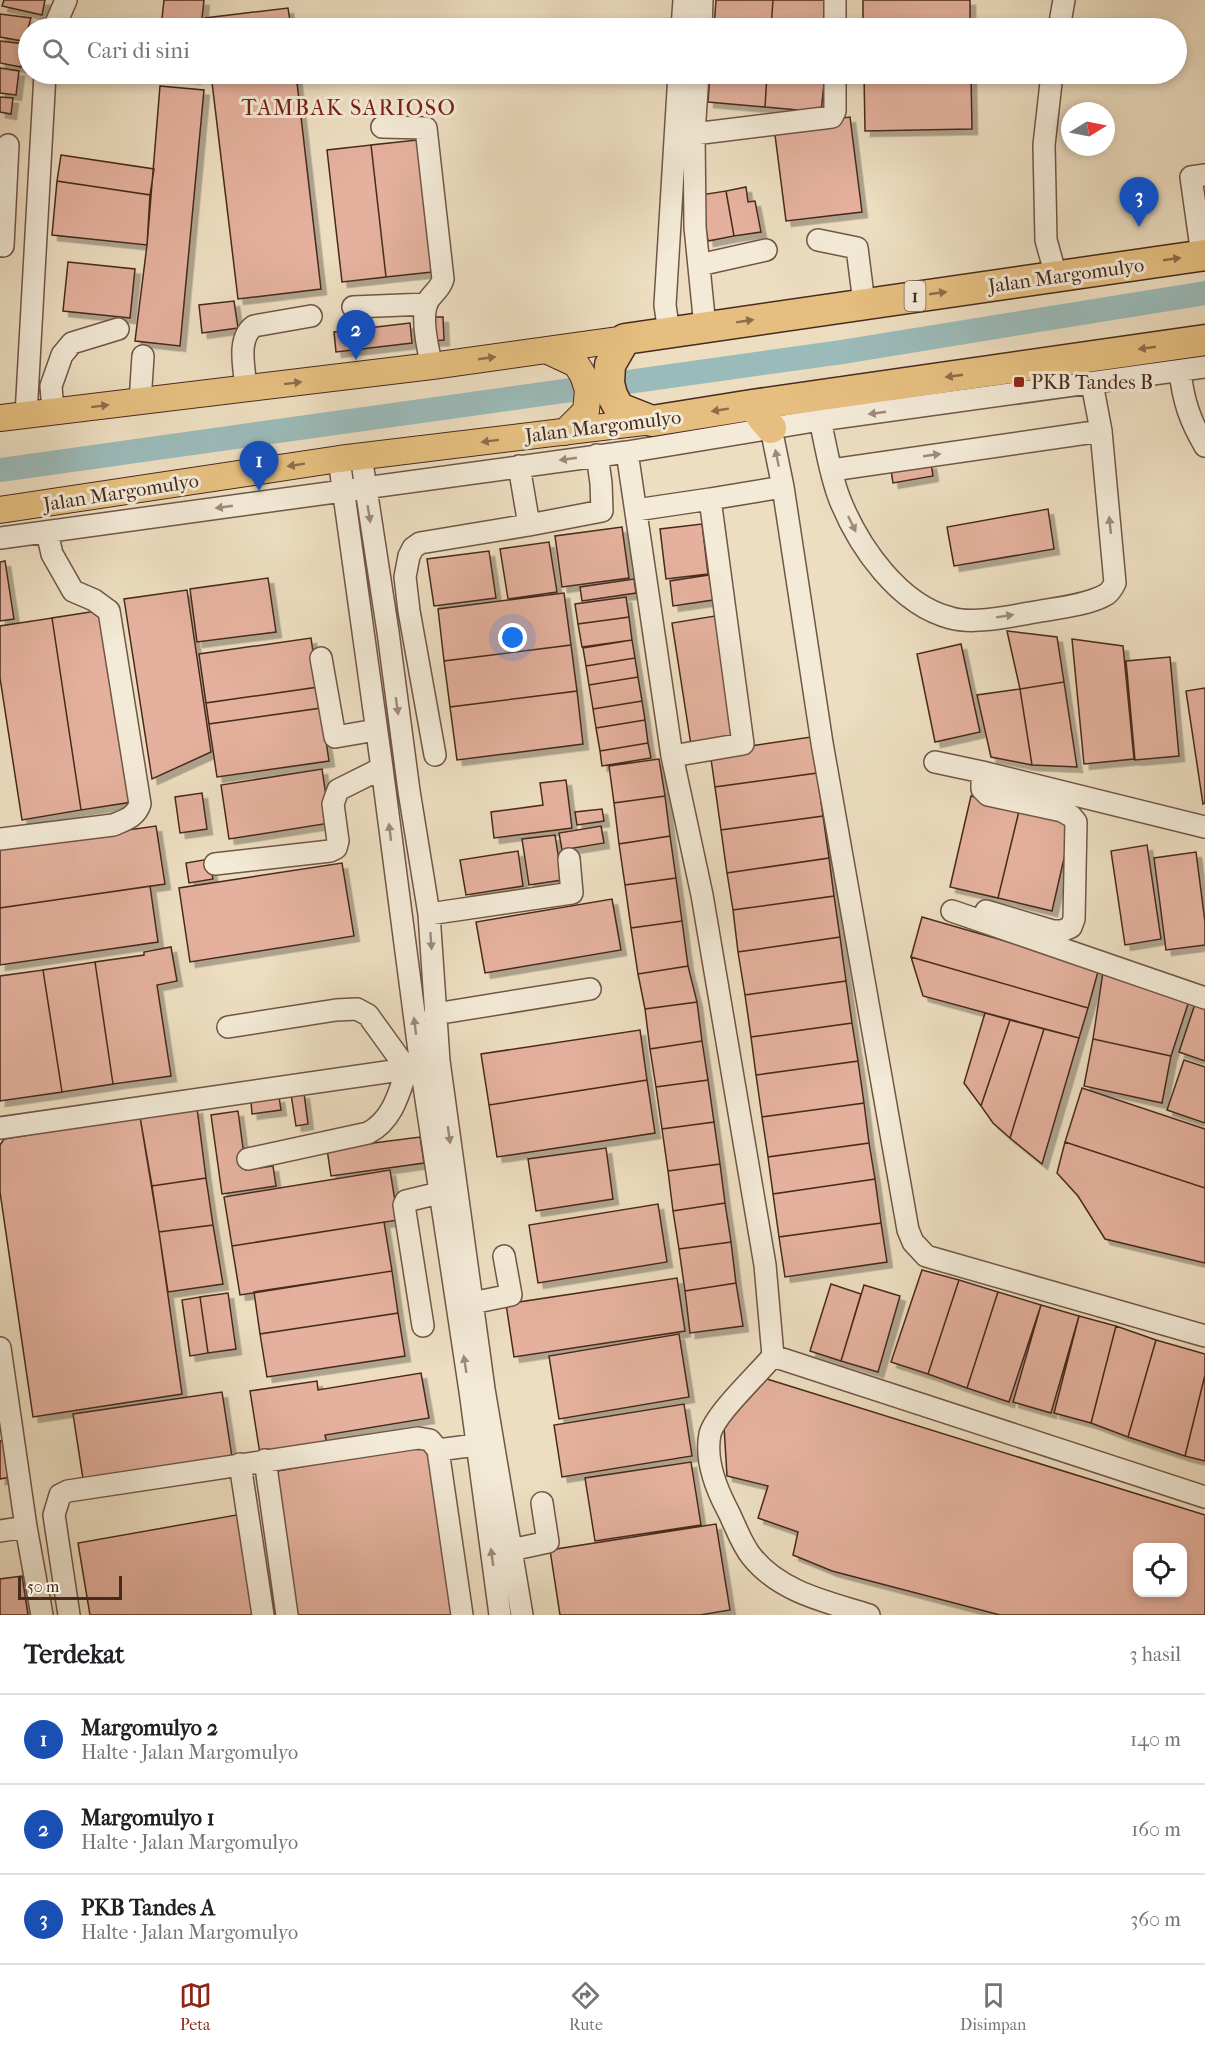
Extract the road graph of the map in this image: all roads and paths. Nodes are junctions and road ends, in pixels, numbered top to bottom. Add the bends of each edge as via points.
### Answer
1 (66, 0) edge
2 (684, 0) edge
3 (702, 0) edge
4 (835, 0) edge
5 (1064, 0) edge
6 (58, 18) edge
7 (683, 18) edge
8 (701, 18) edge
9 (835, 18) edge
10 (1061, 18) edge
11 (44, 84) edge
12 (678, 84) edge
13 (697, 84) edge
14 (835, 84) edge
15 (1051, 84) edge
16 (382, 128) dead end
17 (694, 134) junction
18 (4, 145) edge
19 (40, 146) junction
20 (1205, 175) edge
21 (818, 240) dead end
22 (3, 246) dead end
23 (766, 250) dead end
24 (1204, 255) edge
25 (699, 265) junction
26 (1056, 276) junction
27 (864, 303) junction
28 (427, 304) junction
29 (353, 307) dead end
30 (311, 316) dead end
31 (705, 327) junction
32 (118, 329) dead end
33 (669, 333) junction
34 (625, 339) junction
35 (1205, 340) edge
36 (546, 350) junction
37 (143, 356) dead end
38 (432, 366) junction
39 (1205, 367) edge
40 (1180, 371) junction
41 (1092, 383) junction
42 (246, 389) junction
43 (140, 402) junction
44 (752, 405) junction
45 (53, 412) junction
46 (26, 415) junction
47 (0, 418) edge
48 (820, 420) junction
49 (652, 421) junction
50 (771, 428) junction
51 (1101, 431) junction
52 (566, 432) junction
53 (1205, 446) edge
54 (627, 452) junction
55 (597, 455) junction
56 (350, 457) junction
57 (519, 466) junction
58 (832, 470) junction
59 (783, 487) junction
60 (365, 488) junction
61 (342, 491) junction
62 (710, 499) junction
63 (0, 510) edge
64 (636, 510) junction
65 (529, 525) junction
66 (47, 532) junction
67 (0, 538) edge
68 (416, 651) junction
69 (391, 656) junction
70 (321, 658) dead end
71 (376, 730) junction
72 (435, 755) dead end
73 (672, 756) junction
74 (935, 762) dead end
75 (382, 768) junction
76 (982, 772) junction
77 (1205, 827) edge
78 (0, 839) edge
79 (569, 859) dead end
80 (215, 864) dead end
81 (952, 911) dead end
82 (986, 912) dead end
83 (429, 914) junction
84 (590, 989) dead end
85 (1205, 998) edge
86 (435, 1014) junction
87 (228, 1027) dead end
88 (422, 1065) junction
89 (0, 1128) edge
90 (248, 1159) dead end
91 (439, 1193) junction
92 (504, 1256) dead end
93 (472, 1303) junction
94 (423, 1326) dead end
95 (1205, 1336) edge
96 (0, 1348) edge
97 (773, 1356) junction
98 (477, 1390) junction
99 (476, 1445) junction
100 (438, 1450) junction
101 (265, 1460) junction
102 (240, 1464) junction
103 (1205, 1497) edge
104 (542, 1503) dead end
105 (26, 1527) junction
106 (0, 1531) edge
107 (511, 1550) junction
108 (42, 1615) edge
109 (69, 1615) edge
110 (263, 1615) edge
111 (287, 1615) edge
112 (462, 1615) edge
113 (500, 1615) edge
114 (522, 1615) edge
115 (869, 1615) edge

1 - 6 lane
2 - 7 lane
3 - 8 lane
4 - 9 lane
5 - 10 lane
11 - 19 lane
12 - 33 lane via 665,305
13 - 17 lane
14 - 17 lane via 832,117
15 - 26 lane via 1044,145 1046,240
16 - 28 lane via 426,128 443,279
17 - 25 lane
18 - 19 lane
18 - 22 lane
19 - 46 lane
20 - 24 lane via 1191,177
21 - 27 lane via 857,248
23 - 25 lane
26 -> 24 highway, Jalan Margomulyo / 1
25 - 31 lane
27 -> 26 highway, Jalan Margomulyo / 1
31 -> 27 highway, Jalan Margomulyo / 1
28 - 29 lane
28 - 38 lane via 426,339
30 - 42 lane via 248,330 243,341
31 - 33 highway, Jalan Margomulyo / 1
32 - 45 lane via 72,343 62,355 51,386
33 - 34 highway, Jalan Margomulyo / 1
34 - 36 main road, Jalan Margomulyo
34 - 49 highway via 610,365 612,394 619,408
35 -> 44 highway, Jalan Margomulyo
38 -> 36 main road, Jalan Margomulyo
36 - 52 main road via 576,364 588,390 586,411
37 - 43 lane
42 -> 38 main road, Jalan Margomulyo
39 - 40 lane
40 - 41 lane
40 - 53 lane via 1183,396
41 -> 48 lane
41 - 51 lane
42 - 43 main road, Jalan Margomulyo
45 -> 43 main road, Jalan Margomulyo
44 -> 49 highway, Jalan Margomulyo
44 - 50 highway
45 - 46 main road, Jalan Margomulyo
46 - 47 main road, Jalan Margomulyo
48 - 50 lane
48 - 58 lane
49 - 52 main road, Jalan Margomulyo
50 - 54 lane
59 -> 50 lane
58 -> 51 lane
58 -> 51 lane via 844,509 883,573 923,608 953,619 989,619 1049,610 1110,593 1115,583
52 -> 56 main road, Jalan Margomulyo
54 - 55 lane
54 - 64 lane
55 -> 57 lane
55 - 65 lane via 602,511
56 - 60 lane
56 - 61 lane
56 -> 63 main road, Jalan Margomulyo
57 - 60 lane
57 - 65 lane
59 - 62 lane
59 - 95 lane via 822,744 913,1242 926,1256
60 - 61 lane
60 -> 69 lane
61 -> 66 lane
61 - 71 lane
62 - 64 lane
62 - 73 lane via 743,744
64 - 73 lane
65 - 68 lane via 420,543 413,548 405,577
66 - 67 lane
66 - 78 lane via 52,554 73,591 109,611 140,804 131,818 113,825
68 - 69 lane
68 - 72 lane
69 -> 83 lane
70 - 71 lane via 335,737
71 - 75 lane
73 - 97 lane via 702,895 765,1265
74 - 76 lane
75 - 80 lane via 338,790 333,804 336,848
88 -> 75 lane
76 - 77 lane
76 - 82 lane via 982,789 988,795 1062,811 1076,822 1071,927 1053,931
79 - 83 lane via 573,892 570,894
81 - 85 lane
83 -> 86 lane
84 - 86 lane
86 - 88 lane
87 - 88 lane via 357,1009
88 - 89 lane
88 - 90 lane via 377,1128 368,1133
88 - 91 lane
88 -> 93 lane
91 - 94 lane via 406,1201 404,1205
98 -> 91 lane
92 - 93 lane via 511,1295
93 - 98 lane
96 - 105 lane
97 - 103 lane
97 - 115 lane via 710,1433 709,1454 721,1498 752,1557 773,1577 800,1593
98 - 99 lane
98 - 107 lane
99 - 100 lane
113 -> 99 lane
100 - 101 lane via 430,1440 418,1438
100 - 112 lane
101 - 102 lane
101 - 111 lane
102 - 109 lane via 60,1495 54,1515
102 - 110 lane
104 - 107 lane via 548,1542
105 - 106 lane
105 - 108 lane
107 - 114 lane

